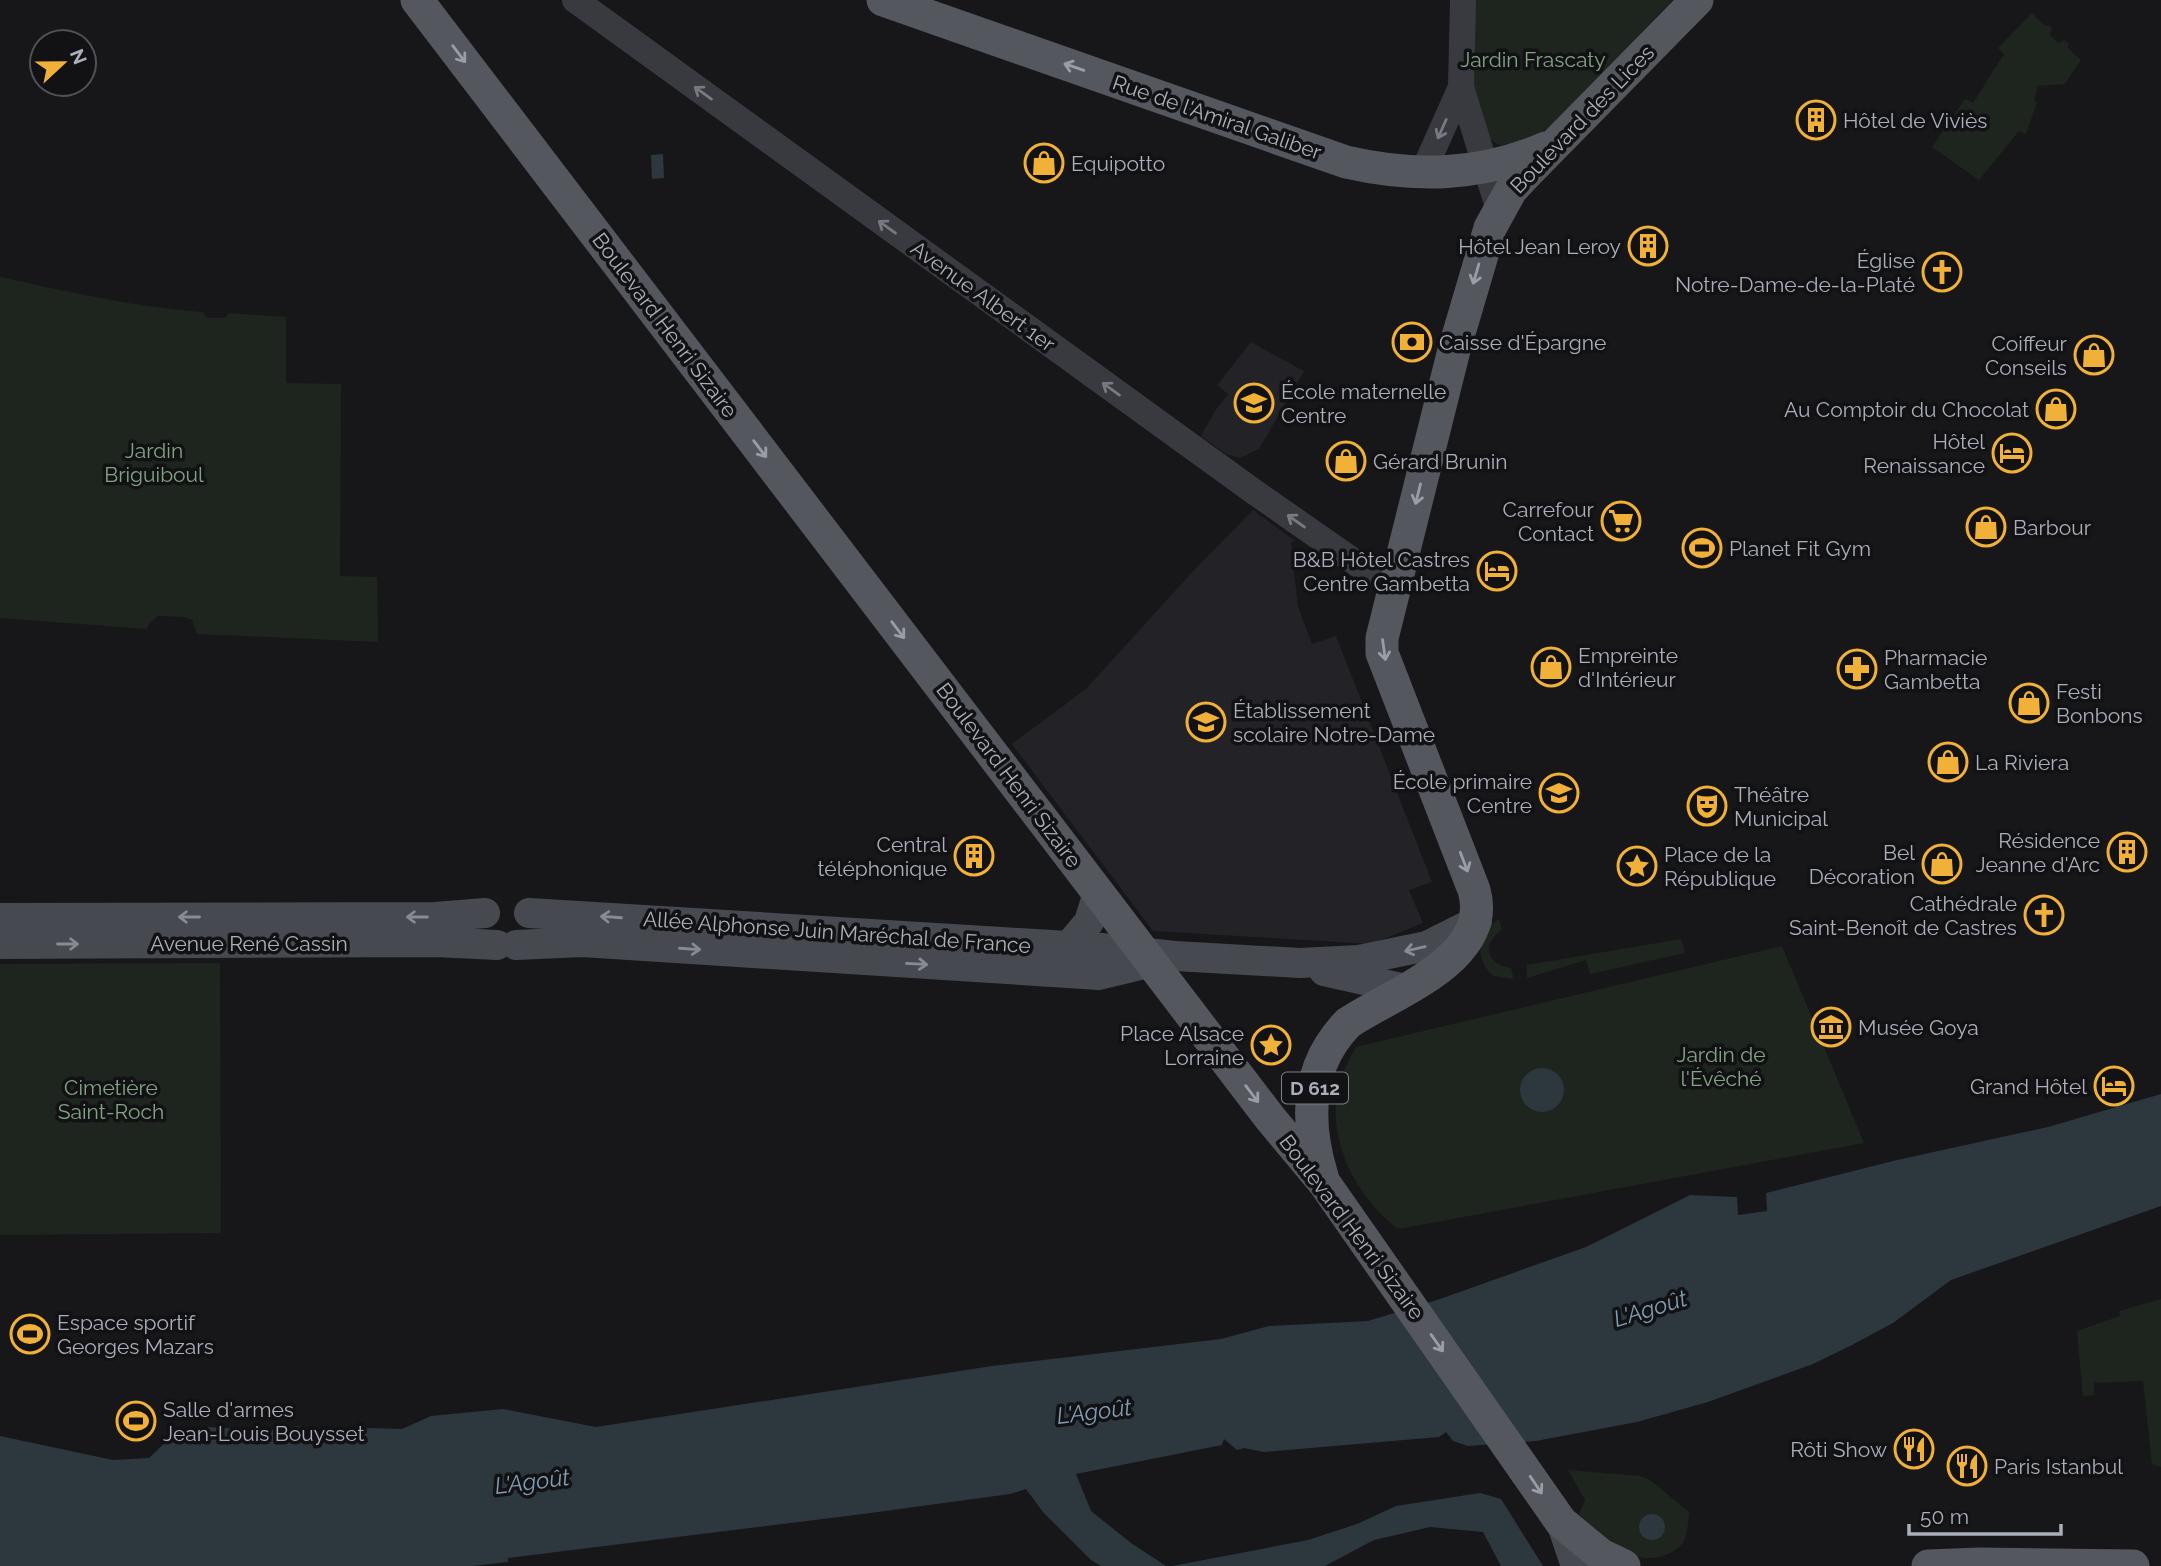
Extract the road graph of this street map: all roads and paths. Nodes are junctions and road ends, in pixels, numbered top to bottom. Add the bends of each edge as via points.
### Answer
1 (417, 0) edge
2 (575, 0) edge
3 (883, 0) edge
4 (1463, 0) edge
5 (1697, 0) edge
6 (1461, 87) junction
7 (1558, 143) junction
8 (1486, 169) junction
9 (1423, 172) junction
10 (1499, 210) junction
11 (1395, 583) junction
12 (1098, 893) junction
13 (485, 913) junction
14 (529, 914) junction
15 (0, 918) edge
16 (1476, 921) junction
17 (0, 944) edge
18 (507, 945) junction
19 (1068, 947) junction
20 (1157, 957) junction
21 (1300, 963) junction
22 (1405, 989) junction
23 (1325, 1184) junction
24 (1561, 1522) junction
25 (1576, 1566) edge
26 (1624, 1566) edge
27 (1928, 1566) edge
28 (2133, 1566) edge

1 -> 12 main road, Boulevard Henri Sizaire
11 -> 2 street, Avenue Albert 1er via 1369,572 1253,491
9 -> 3 main road, Rue de l'Amiral Galiber via 1346,162
4 - 6 street
5 - 7 main road, Boulevard des Lices
6 - 8 street
6 -> 9 street
7 - 8 main road, Rue de l'Amiral Galiber
7 - 10 main road, Boulevard des Lices via 1511,190
8 - 9 main road, Rue de l'Amiral Galiber
8 - 10 street
10 -> 11 main road, Boulevard des Lices via 1454,350
11 -> 16 main road, Boulevard des Lices via 1382,653 1474,890
12 - 19 main road via 1089,922
12 - 20 main road, Boulevard Henri Sizaire
13 - 14 main road via 504,898 520,902
13 -> 15 main road, Avenue René Cassin
13 - 18 main road via 483,929 491,941
14 - 18 main road via 528,935
19 -> 14 main road, Allée Alphonse Juin Maréchal de France
16 -> 21 main road via 1427,946 1379,957
16 - 22 main road, D 612 via 1445,964
17 -> 18 main road, Avenue René Cassin
18 -> 20 main road, Allée Alphonse Juin Maréchal de France via 573,942 1098,975
19 - 20 main road, Allée Alphonse Juin Maréchal de France
20 - 21 main road, Allée Alphonse Juin Maréchal de France
20 -> 23 main road, Boulevard Henri Sizaire via 1270,1118
21 - 22 main road
22 - 23 main road, D 612 via 1348,1023 1324,1054 1310,1108 1316,1157
23 -> 24 main road, Boulevard Henri Sizaire
24 - 25 main road, Boulevard Henri Sizaire
24 - 26 main road via 1601,1555
27 - 28 main road

